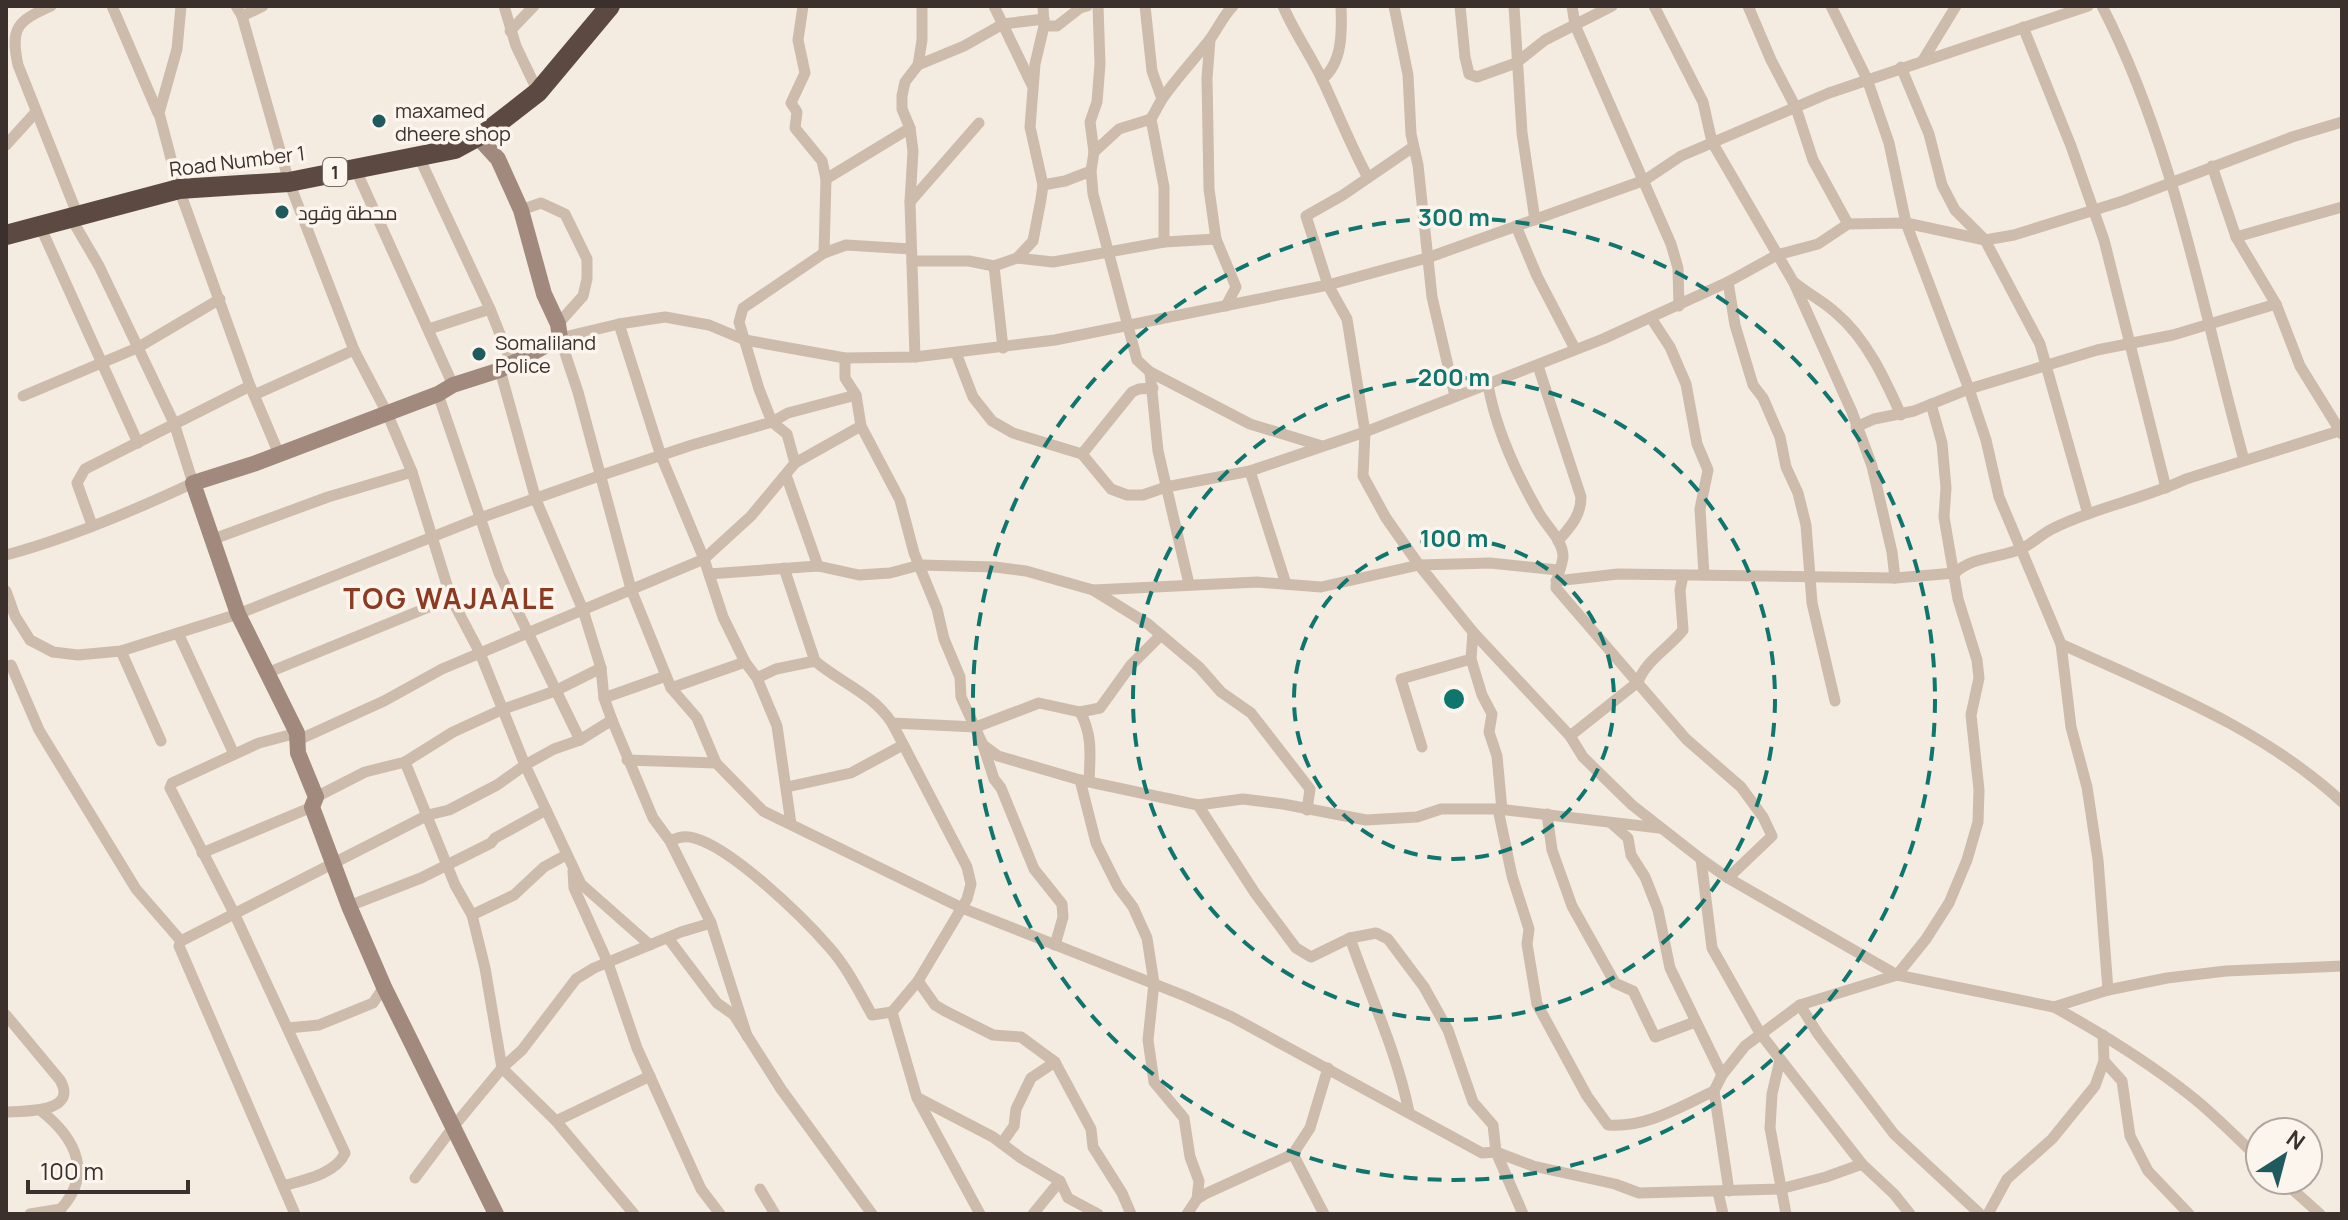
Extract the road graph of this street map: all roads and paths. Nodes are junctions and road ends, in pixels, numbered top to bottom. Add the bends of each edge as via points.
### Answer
1 (51, 6) edge
2 (112, 6) edge
3 (181, 6) edge
4 (263, 6) edge
5 (504, 6) edge
6 (534, 6) edge
7 (610, 6) edge
8 (803, 6) edge
9 (922, 6) edge
10 (994, 6) edge
11 (1043, 6) edge
12 (1087, 6) edge
13 (1098, 6) edge
14 (1145, 6) edge
15 (1233, 6) edge
16 (1283, 6) edge
17 (1341, 6) edge
18 (1394, 6) edge
19 (1460, 6) edge
20 (1514, 6) edge
21 (1572, 6) edge
22 (1612, 6) edge
23 (1654, 6) edge
24 (1748, 6) edge
25 (1831, 6) edge
26 (1956, 6) edge
27 (2088, 6) edge
28 (2102, 6) edge
29 (239, 11) edge
30 (1220, 12) edge
31 (1044, 23) junction
32 (1003, 24) junction
33 (1575, 25) junction
34 (2023, 27) junction
35 (510, 31) junction
36 (1210, 40) junction
37 (1923, 60) junction
38 (1516, 63) junction
39 (918, 65) junction
40 (1901, 67) junction
41 (1322, 79) junction
42 (1867, 79) junction
43 (1033, 87) junction
44 (538, 92) junction
45 (1162, 99) junction
46 (1796, 108) junction
47 (36, 112) junction
48 (159, 113) junction
49 (1151, 119) junction
50 (2342, 122) edge
51 (979, 123) dead end
52 (910, 128) junction
53 (478, 137) junction
54 (1712, 142) junction
55 (6, 145) edge
56 (1413, 147) junction
57 (1094, 152) junction
58 (419, 157) junction
59 (2212, 166) junction
60 (355, 168) junction
61 (1091, 171) junction
62 (1367, 176) junction
63 (826, 179) junction
64 (1645, 180) junction
65 (289, 182) junction
66 (2171, 184) junction
67 (1043, 185) junction
68 (179, 189) junction
69 (910, 202) junction
70 (2342, 207) edge
71 (2093, 209) junction
72 (521, 210) junction
73 (74, 217) junction
74 (1535, 220) junction
75 (1906, 223) junction
76 (1848, 224) junction
77 (40, 226) junction
78 (1516, 226) junction
79 (6, 235) edge
80 (2236, 237) junction
81 (1216, 239) junction
82 (1985, 240) junction
83 (1164, 242) junction
84 (824, 253) junction
85 (1110, 253) junction
86 (912, 255) junction
87 (1777, 255) junction
88 (1017, 258) junction
89 (1427, 258) junction
90 (994, 266) junction
91 (1728, 282) junction
92 (1794, 283) junction
93 (1328, 285) junction
94 (220, 299) junction
95 (2276, 304) junction
96 (1226, 306) junction
97 (1679, 306) junction
98 (490, 309) junction
99 (1651, 318) junction
100 (2209, 323) junction
101 (619, 324) junction
102 (1128, 327) junction
103 (429, 329) junction
104 (559, 331) junction
105 (745, 340) junction
106 (2129, 343) junction
107 (137, 348) junction
108 (1003, 348) junction
109 (1575, 349) junction
110 (354, 350) junction
111 (956, 353) junction
112 (915, 357) junction
113 (845, 358) junction
114 (101, 363) junction
115 (2047, 365) junction
116 (1538, 366) junction
117 (506, 367) junction
118 (1150, 372) junction
119 (453, 385) junction
120 (1488, 385) junction
121 (1153, 388) junction
122 (1969, 389) junction
123 (252, 390) junction
124 (438, 394) junction
125 (856, 395) junction
126 (23, 396) dead end
127 (1455, 396) junction
128 (1931, 404) junction
129 (387, 413) junction
130 (1901, 415) junction
131 (772, 422) junction
132 (174, 423) junction
133 (861, 426) junction
134 (1856, 427) junction
135 (1365, 432) junction
136 (2340, 433) edge
137 (138, 443) junction
138 (1323, 447) junction
139 (279, 454) junction
140 (1082, 454) junction
141 (661, 456) junction
142 (2244, 460) junction
143 (795, 463) junction
144 (1250, 471) junction
145 (412, 472) junction
146 (786, 475) junction
147 (599, 476) junction
148 (193, 483) junction
149 (1166, 487) junction
150 (2166, 488) junction
151 (536, 500) junction
152 (2088, 514) junction
153 (480, 518) junction
154 (92, 525) junction
155 (432, 537) junction
156 (211, 540) junction
157 (1558, 541) junction
158 (2022, 548) junction
159 (6, 555) edge
160 (704, 559) junction
161 (920, 565) junction
162 (1419, 565) junction
163 (818, 566) junction
164 (784, 568) junction
165 (1955, 573) junction
166 (709, 574) junction
167 (1704, 575) junction
168 (1557, 576) junction
169 (1683, 576) junction
170 (1812, 576) junction
171 (1895, 578) junction
172 (1189, 584) junction
173 (1286, 584) junction
174 (631, 589) junction
175 (1093, 590) junction
176 (6, 591) edge
177 (451, 598) junction
178 (583, 610) junction
179 (238, 614) junction
180 (529, 632) junction
181 (1473, 632) junction
182 (178, 633) junction
183 (1161, 635) junction
184 (2061, 644) junction
185 (121, 651) junction
186 (480, 653) junction
187 (1471, 659) junction
188 (815, 661) junction
189 (745, 662) junction
190 (11, 665) dead end
191 (601, 668) junction
192 (267, 673) junction
193 (757, 678) junction
194 (668, 682) junction
195 (1638, 682) junction
196 (555, 691) junction
197 (604, 698) junction
198 (1835, 701) dead end
199 (501, 710) junction
200 (1080, 712) junction
201 (612, 720) junction
202 (892, 723) junction
203 (976, 727) junction
204 (1570, 736) junction
205 (297, 737) junction
206 (580, 740) junction
207 (161, 741) dead end
208 (903, 745) junction
209 (983, 745) junction
210 (1422, 747) dead end
211 (234, 754) junction
212 (627, 760) junction
213 (405, 762) junction
214 (716, 763) junction
215 (525, 765) junction
216 (1084, 781) junction
217 (787, 787) junction
218 (314, 802) junction
219 (2342, 802) edge
220 (1198, 805) junction
221 (1500, 809) junction
222 (546, 810) junction
223 (1307, 810) junction
224 (1547, 814) junction
225 (428, 815) junction
226 (1611, 822) junction
227 (791, 824) junction
228 (1659, 828) junction
229 (670, 841) junction
230 (202, 853) junction
231 (566, 855) junction
232 (1701, 859) junction
233 (332, 863) junction
234 (447, 865) junction
235 (573, 868) junction
236 (1728, 878) junction
237 (349, 906) junction
238 (962, 908) junction
239 (234, 913) junction
240 (472, 915) junction
241 (711, 923) junction
242 (668, 938) junction
243 (1350, 938) junction
244 (181, 941) junction
245 (650, 945) junction
246 (1055, 945) junction
247 (608, 963) junction
248 (2342, 966) edge
249 (1897, 975) junction
250 (918, 981) junction
251 (1154, 983) junction
252 (384, 987) junction
253 (2108, 990) junction
254 (1800, 1005) junction
255 (2054, 1007) junction
256 (892, 1012) junction
257 (6, 1015) edge
258 (1695, 1022) junction
259 (288, 1028) junction
260 (1760, 1033) junction
261 (2103, 1035) junction
262 (747, 1036) junction
263 (1780, 1060) junction
264 (2104, 1061) junction
265 (1055, 1062) junction
266 (502, 1068) junction
267 (1328, 1068) junction
268 (1722, 1075) junction
269 (650, 1076) junction
270 (1714, 1091) junction
271 (917, 1098) junction
272 (40, 1110) junction
273 (6, 1112) edge
274 (1409, 1112) junction
275 (556, 1121) junction
276 (454, 1126) junction
277 (1002, 1143) junction
278 (2244, 1145) edge
279 (1496, 1152) junction
280 (1293, 1154) junction
281 (1862, 1164) junction
282 (415, 1178) dead end
283 (1060, 1181) junction
284 (283, 1186) junction
285 (760, 1189) dead end
286 (1780, 1189) junction
287 (1723, 1192) junction
288 (2300, 1196) edge
289 (1197, 1199) junction
290 (59, 1211) edge
291 (30, 1214) edge
292 (295, 1214) edge
293 (496, 1214) edge
294 (634, 1214) edge
295 (720, 1214) edge
296 (775, 1214) edge
297 (872, 1214) edge
298 (980, 1214) edge
299 (1033, 1214) edge
300 (1098, 1214) edge
301 (1131, 1214) edge
302 (1187, 1214) edge
303 (1324, 1214) edge
304 (1523, 1214) edge
305 (1723, 1214) edge
306 (1786, 1214) edge
307 (1910, 1214) edge
308 (1980, 1214) edge
309 (1988, 1214) edge
310 (2189, 1214) edge
311 (2320, 1214) edge

1 - 47 street via 25,17 15,39 18,65
2 - 48 street
3 - 48 street via 177,49
4 - 29 street
5 - 35 street
6 - 35 street
7 - 44 highway, Road Number 1 / 1
8 - 63 street via 798,40 805,73 791,103 797,112 795,128 822,161
9 - 39 street
10 - 32 street
11 - 31 street
12 - 31 street via 1057,26
13 - 57 street via 1100,64 1090,122
14 - 45 street via 1152,71
15 - 30 street
16 - 41 street
17 - 41 street via 1339,52
18 - 56 street via 1408,75
19 - 38 street via 1469,74 1477,77
20 - 38 street
21 - 33 street
22 - 33 street
23 - 54 street via 1703,102
24 - 46 street
25 - 42 street
26 - 37 street
27 - 34 street
28 - 66 street via 2156,127
29 - 65 street
30 - 36 street
31 - 32 street
31 - 43 street
32 - 39 street
32 - 43 street
33 - 38 street
33 - 64 street
34 - 37 street
34 - 71 street
35 - 44 street
36 - 45 street
36 - 81 street via 1209,176
37 - 40 street
38 - 74 street
39 - 52 street via 902,96
40 - 42 street
40 - 82 street via 1929,134 1942,185 1955,210
41 - 62 street
42 - 46 street
42 - 75 street via 1889,143
43 - 67 street via 1030,127
44 - 53 highway, Road Number 1 / 1
45 - 49 street
46 - 54 street
46 - 76 street via 1813,160
47 - 55 street
47 - 73 street
48 - 68 street
49 - 57 street via 1119,129
49 - 83 street via 1164,187
50 - 59 street
51 - 69 street
52 - 63 street
52 - 69 street
53 - 58 highway, Road Number 1 / 1
53 - 72 street via 498,159
54 - 64 street
54 - 87 street
56 - 62 street
56 - 89 street
57 - 61 street
58 - 60 highway, Road Number 1 / 1
58 - 98 street
59 - 66 street
59 - 80 street
60 - 65 highway, Road Number 1 / 1
60 - 103 street
61 - 67 street
61 - 85 street
62 - 93 street via 1306,216
63 - 84 street
64 - 74 street
64 - 97 street via 1678,268
65 - 68 highway, Road Number 1 / 1
65 - 110 street
66 - 71 street
66 - 100 street
67 - 88 street via 1033,241
68 - 73 highway, Road Number 1 / 1
68 - 94 street
69 - 86 street
70 - 80 street
71 - 82 street via 2039,229
71 - 106 street via 2115,275
72 - 104 street
72 - 104 street via 541,203 565,214 587,259 583,296
73 - 77 highway, Road Number 1 / 1
73 - 107 street
74 - 78 street
75 - 76 street
75 - 82 street
75 - 122 street
76 - 87 street via 1818,244
77 - 79 highway, Road Number 1 / 1
77 - 114 street
78 - 89 street
78 - 109 street
80 - 95 street
81 - 83 street
81 - 96 street via 1236,287
82 - 115 street
83 - 85 street
84 - 86 street via 846,245
84 - 105 street via 743,308 739,322
85 - 88 street via 1053,262
85 - 102 street
86 - 90 street
86 - 112 street
87 - 91 street
87 - 92 street
88 - 90 street
89 - 93 street
89 - 127 street
90 - 108 street
91 - 97 street
91 - 170 street via 1753,385 1780,437 1798,493
92 - 130 street via 1839,315 1858,337
92 - 134 street
93 - 96 street
93 - 135 street via 1347,319
94 - 107 street
94 - 123 street
95 - 100 street
95 - 136 street via 2300,366
96 - 102 street
97 - 99 street
98 - 103 street
98 - 117 street
99 - 109 street
99 - 167 street via 1686,384 1697,444 1708,470 1700,509
100 - 106 street
100 - 142 street
101 - 104 street
101 - 105 street via 679,318
101 - 141 street
102 - 108 street
102 - 118 street via 1137,360
103 - 119 street
104 - 117 street
104 - 147 street
105 - 113 street
105 - 131 street
106 - 115 street
106 - 150 street
107 - 114 street
107 - 132 street
108 - 111 street
109 - 116 street
110 - 123 street
110 - 129 street
111 - 112 street
111 - 140 street via 973,397 992,421 1013,433
112 - 113 street
113 - 125 street via 845,378
114 - 126 street
114 - 137 street
115 - 122 street
115 - 152 street
116 - 120 street
116 - 157 street via 1581,497 1576,520
117 - 119 street
117 - 151 street
118 - 121 street
118 - 138 street via 1250,424
119 - 124 street
120 - 127 street
120 - 157 street via 1499,433
121 - 140 street via 1132,392
121 - 149 street
122 - 128 street
122 - 158 street via 1999,497
123 - 132 street
123 - 139 street
124 - 129 street
124 - 153 street
125 - 131 street
125 - 133 street
127 - 135 street
128 - 130 street
128 - 165 street via 1942,443 1944,517
129 - 139 street
129 - 145 street
130 - 134 street
131 - 141 street
131 - 143 street via 787,434
132 - 137 street
132 - 148 street
133 - 143 street
133 - 161 street via 900,500
134 - 171 street via 1872,466
135 - 138 street
135 - 162 street via 1363,476
136 - 142 street
137 - 154 street via 81,473 77,483
138 - 144 street
139 - 148 street
140 - 149 street via 1111,489 1135,495
141 - 147 street
141 - 160 street
142 - 150 street
143 - 146 street
144 - 149 street
144 - 173 street
145 - 155 street
145 - 156 street
146 - 160 street
146 - 163 street
147 - 151 street
147 - 174 street
148 - 154 street
148 - 156 street
149 - 172 street
150 - 152 street
151 - 153 street
151 - 178 street
152 - 158 street
153 - 155 street
153 - 180 street via 499,573
154 - 159 street
155 - 177 street
155 - 179 street
156 - 179 street
157 - 168 street via 1563,559
158 - 165 street via 1962,566
158 - 184 street
160 - 166 street
160 - 174 street
161 - 163 street via 859,575
161 - 175 street via 1026,571
161 - 203 street via 960,677 961,697
162 - 168 street via 1490,563
162 - 173 street via 1330,586
162 - 181 street
163 - 164 street
164 - 166 street
164 - 188 street
165 - 171 street
165 - 249 street via 1979,678 1971,715 1978,822 1949,903
166 - 189 street
167 - 169 street
167 - 170 street
168 - 169 street
168 - 195 street via 1556,588
169 - 195 street via 1683,630
170 - 171 street
170 - 198 street via 1812,603
172 - 173 street
172 - 175 street
174 - 178 street
174 - 194 street
175 - 183 street
176 - 185 street via 30,640 53,652
177 - 186 street
177 - 192 street
178 - 180 street
178 - 191 street
179 - 182 street
179 - 192 street
180 - 186 street
180 - 196 street
181 - 187 street
181 - 204 street
182 - 185 street
182 - 211 street
183 - 200 street via 1100,708
183 - 223 street via 1251,713 1310,789
184 - 219 street via 2205,708 2285,756
184 - 253 street via 2071,727 2098,860
185 - 207 street
186 - 199 street
186 - 205 street
187 - 210 street via 1401,679
187 - 221 street via 1492,714 1489,732 1497,756
188 - 193 street
188 - 202 street via 875,700
189 - 193 street
189 - 194 street
190 - 244 street via 39,730 128,877
191 - 196 street
191 - 197 street
192 - 205 street
193 - 217 street via 777,726
194 - 197 street
194 - 214 street via 697,718
195 - 204 street
195 - 236 street via 1686,739 1741,787 1772,836
196 - 199 street
196 - 206 street
197 - 201 street
199 - 213 street
199 - 215 street
200 - 203 street via 1039,703
200 - 216 street via 1089,728
201 - 206 street
201 - 212 street
202 - 203 street
202 - 208 street
203 - 209 street
204 - 228 street via 1583,757
205 - 211 street via 259,743
205 - 218 street
206 - 215 street
208 - 217 street via 851,773
208 - 238 street via 967,867 971,884
209 - 216 street via 998,756
209 - 246 street via 1034,869 1062,904
211 - 230 street via 170,788
212 - 214 street
212 - 229 street via 653,818
213 - 218 street via 365,772
213 - 225 street
214 - 227 street via 763,811
215 - 222 street
215 - 225 street via 449,810
216 - 220 street
216 - 251 street via 1096,843 1147,938
217 - 227 street
218 - 230 street
218 - 233 street
220 - 223 street via 1243,799
220 - 243 street via 1299,951 1311,957
221 - 223 street via 1441,809 1392,820
221 - 224 street
221 - 270 street via 1512,876 1529,929 1537,1004 1608,1125 1630,1127
222 - 231 street
222 - 234 street
224 - 226 street
224 - 258 street via 1560,877 1615,983 1633,991 1655,1037
225 - 233 street
225 - 234 street
226 - 228 street
226 - 258 street via 1628,838 1631,855 1645,877 1670,968
227 - 238 street
228 - 232 street
229 - 241 street
229 - 256 street via 696,838 731,859 829,947 872,1015
230 - 239 street
231 - 235 street
231 - 240 street via 514,895
232 - 236 street
232 - 260 street via 1712,948
233 - 237 street
233 - 239 street
234 - 237 street
234 - 240 street
235 - 245 street via 581,884
235 - 247 street via 574,888
236 - 249 street
237 - 252 street
238 - 246 street
238 - 250 street
239 - 244 street
239 - 259 street
240 - 266 street
241 - 242 street
241 - 262 street
242 - 245 street
242 - 262 street
243 - 274 street via 1401,1075
243 - 279 street via 1383,935 1424,987 1448,1030 1473,1102 1493,1125
244 - 284 street via 204,1007
245 - 247 street
246 - 251 street
247 - 266 street via 576,979
247 - 269 street
248 - 253 street via 2226,971
249 - 254 street
249 - 255 street
250 - 256 street
250 - 265 street via 945,1011 993,1035 1018,1035
251 - 267 street
251 - 289 street via 1148,1040 1154,1082 1184,1118 1199,1181
252 - 259 street via 373,1003 319,1025
252 - 276 street
253 - 255 street
254 - 260 street
254 - 308 street via 1894,1134
255 - 261 street
256 - 271 street
257 - 272 street via 64,1087 60,1103
258 - 268 street
259 - 284 street via 345,1153 341,1162 314,1177
260 - 263 street
260 - 268 street
261 - 264 street
261 - 278 street via 2193,1097
262 - 297 street
263 - 281 street
263 - 286 street via 1770,1128
264 - 309 street via 2095,1086 2052,1139 2007,1179
264 - 310 street via 2122,1081 2130,1136 2148,1171
265 - 277 street via 1031,1078 1014,1126
265 - 301 street via 1091,1129 1093,1147
266 - 275 street
266 - 276 street
267 - 274 street
267 - 280 street via 1310,1128
268 - 270 street
269 - 275 street
269 - 295 street via 701,1189
270 - 287 street
271 - 277 street
271 - 298 street
272 - 273 street
272 - 290 street via 67,1134 78,1161 79,1178
274 - 279 street via 1460,1143 1482,1153
275 - 294 street
276 - 282 street
276 - 293 street
277 - 283 street
279 - 287 street via 1639,1193
279 - 304 street
280 - 289 street
280 - 303 street
281 - 286 street
281 - 307 street
283 - 299 street
283 - 300 street via 1068,1198
284 - 292 street
285 - 296 street
286 - 287 street
286 - 306 street
287 - 305 street
288 - 311 street
289 - 302 street
290 - 291 street

